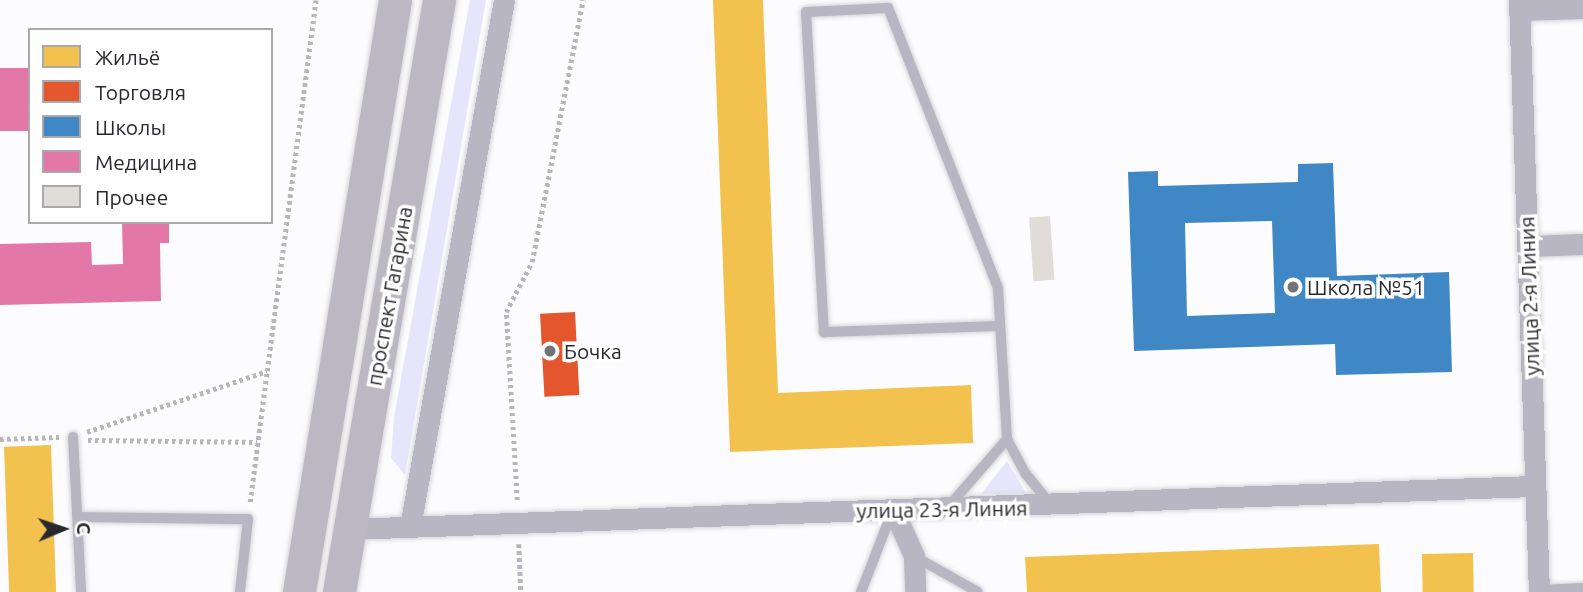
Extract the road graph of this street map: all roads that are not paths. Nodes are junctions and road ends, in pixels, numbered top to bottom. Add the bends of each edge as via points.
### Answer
1 (396, 0) edge
2 (439, 0) edge
3 (504, 0) edge
4 (888, 4) edge
5 (1519, 5) edge
6 (1583, 8) edge
7 (1583, 244) edge
8 (1528, 246) junction
9 (999, 326) junction
10 (73, 436) road end
11 (1007, 439) junction
12 (1535, 486) junction
13 (1052, 506) junction
14 (947, 508) junction
15 (893, 509) junction
16 (78, 517) junction
17 (410, 527) junction
18 (349, 529) junction
19 (914, 556) junction
20 (1583, 588) edge
21 (1539, 591) edge
22 (80, 592) edge
23 (240, 592) edge
24 (299, 592) edge
25 (340, 592) edge
26 (861, 592) edge
27 (915, 592) edge
28 (978, 592) edge

1 - 24 main road, проспект Гагарина
2 - 18 main road, проспект Гагарина
3 - 17 street
4 - 9 lane via 998,288
4 - 9 lane via 806,12 824,332
5 - 6 street
5 - 8 street, улица 2-я Линия
7 - 8 street
8 - 12 street, улица 2-я Линия
9 - 11 lane
10 - 16 lane
11 - 13 lane via 1026,474
11 - 14 lane
12 - 13 street, улица 23-я Линия
12 - 21 street, улица 2-я Линия
13 - 14 street, улица 23-я Линия
14 - 15 street, улица 23-я Линия
15 - 17 street, улица 23-я Линия
15 - 19 street
15 - 26 lane
16 - 22 lane
16 - 23 lane via 248,519
17 - 18 street, улица 23-я Линия
18 - 25 main road, проспект Гагарина
19 - 27 street
19 - 28 lane
20 - 21 lane

